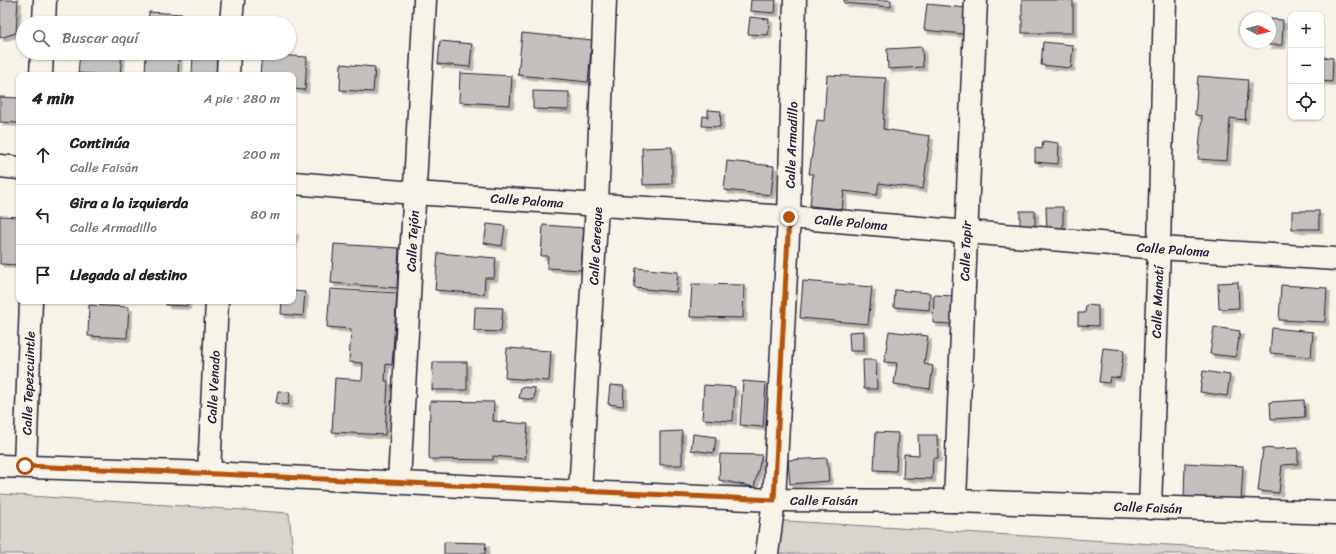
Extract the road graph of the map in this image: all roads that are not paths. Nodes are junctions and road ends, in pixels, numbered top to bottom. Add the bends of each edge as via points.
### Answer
1 (46, 0) edge
2 (232, 0) edge
3 (425, 0) edge
4 (605, 0) edge
5 (795, 0) edge
6 (976, 0) edge
7 (1165, 0) edge
8 (45, 16) edge
9 (231, 16) edge
10 (42, 60) edge
11 (229, 60) edge
12 (41, 72) edge
13 (228, 72) edge
14 (0, 166) edge
15 (16, 168) edge
16 (296, 183) edge
17 (414, 193) junction
18 (597, 205) junction
19 (789, 217) junction
20 (966, 232) junction
21 (1159, 248) junction
22 (1336, 260) edge
23 (31, 304) edge
24 (216, 304) edge
25 (0, 466) edge
26 (25, 466) junction
27 (209, 473) junction
28 (399, 482) junction
29 (580, 492) junction
30 (774, 500) junction
31 (955, 501) junction
32 (1150, 508) junction
33 (1336, 513) edge
34 (767, 554) edge

1 - 8 street
2 - 9 street
3 - 17 street, Calle Tejón
4 - 18 street, Calle Cereque
5 - 19 street, Calle Armadillo
6 - 20 street, Calle Tapir
7 - 21 street, Calle Manatí
10 - 12 street
11 - 13 street
14 - 15 street
16 - 17 street, Calle Paloma
17 - 18 street, Calle Paloma
17 - 28 street, Calle Tejón
18 - 19 street, Calle Paloma
18 - 29 street, Calle Cereque
19 - 20 street, Calle Paloma
19 - 30 street, Calle Armadillo
20 - 21 street, Calle Paloma
20 - 31 street, Calle Tapir
21 - 22 street, Calle Paloma
21 - 32 street, Calle Manatí
23 - 26 street, Calle Tepezcuintle
24 - 27 street, Calle Venado
25 - 26 street, Calle Faisán
26 - 27 street, Calle Faisán
27 - 28 street, Calle Faisán
28 - 29 street, Calle Faisán
29 - 30 street, Calle Faisán
30 - 31 street, Calle Faisán
30 - 34 street, Calle Armadillo
31 - 32 street, Calle Faisán
32 - 33 street, Calle Faisán

